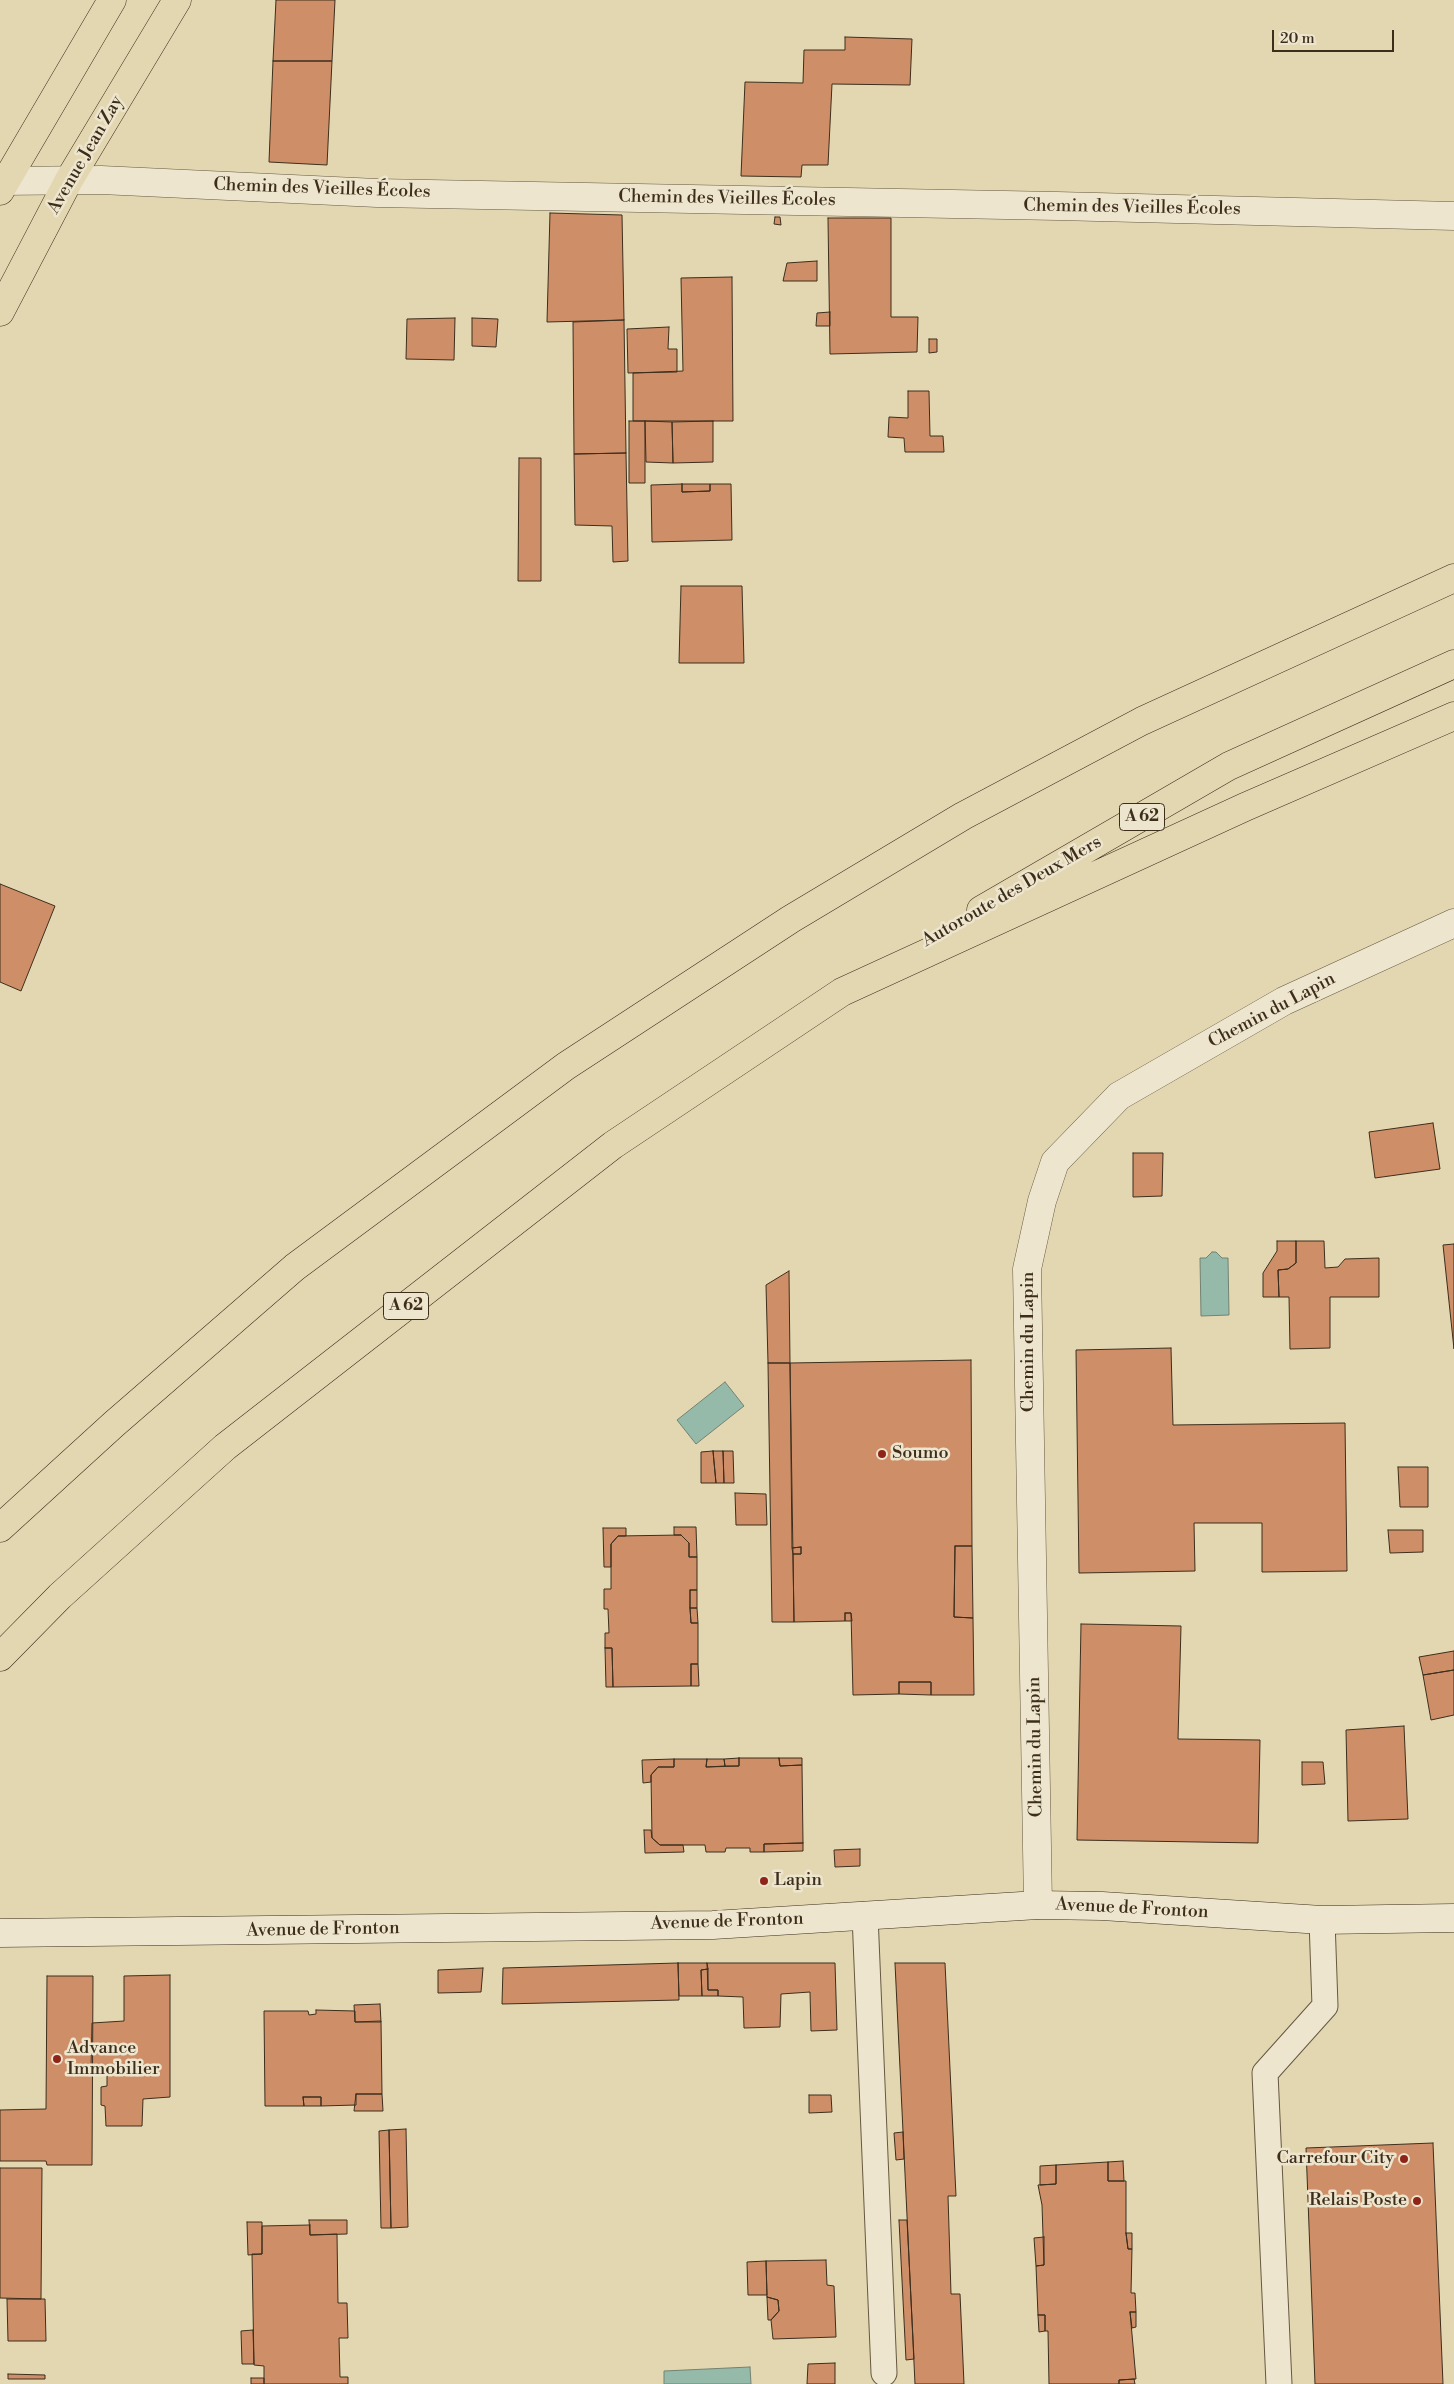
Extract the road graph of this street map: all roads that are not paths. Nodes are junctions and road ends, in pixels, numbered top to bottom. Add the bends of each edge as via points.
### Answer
1 (112, 0) edge
2 (177, 0) edge
3 (69, 180) junction
4 (2, 184) edge
5 (1454, 216) edge
6 (0, 312) edge
7 (1454, 578) edge
8 (1454, 664) edge
9 (1454, 716) edge
10 (1454, 923) edge
11 (842, 992) junction
12 (0, 1528) edge
13 (0, 1658) edge
14 (1038, 1904) junction
15 (864, 1915) junction
16 (1454, 1918) edge
17 (1322, 1920) junction
18 (0, 1933) edge
19 (884, 2373) dead end
20 (1279, 2384) edge

1 - 4 main road
2 - 3 main road, Avenue Jean Zay
3 - 4 street, Chemin des Vieilles Écoles
3 - 5 street, Chemin des Vieilles Écoles via 377,193
3 - 6 main road, Avenue Jean Zay
7 - 12 main road via 1134,726 963,816 757,940 566,1066 295,1267
8 - 11 main road, Autoroute des Deux Mers / A 62 via 1229,766
9 - 11 main road via 1236,811
10 - 14 street, Chemin du Lapin via 1284,1001 1119,1096 1055,1162 1042,1201 1027,1269
11 - 13 main road, A 62 via 613,1145 225,1447 60,1596
14 - 15 street, Avenue de Fronton
14 - 17 street, Avenue de Fronton
15 - 18 street, Avenue de Fronton via 713,1925
15 - 19 lane
16 - 17 street, Avenue de Fronton
17 - 20 lane via 1325,2006 1265,2073

